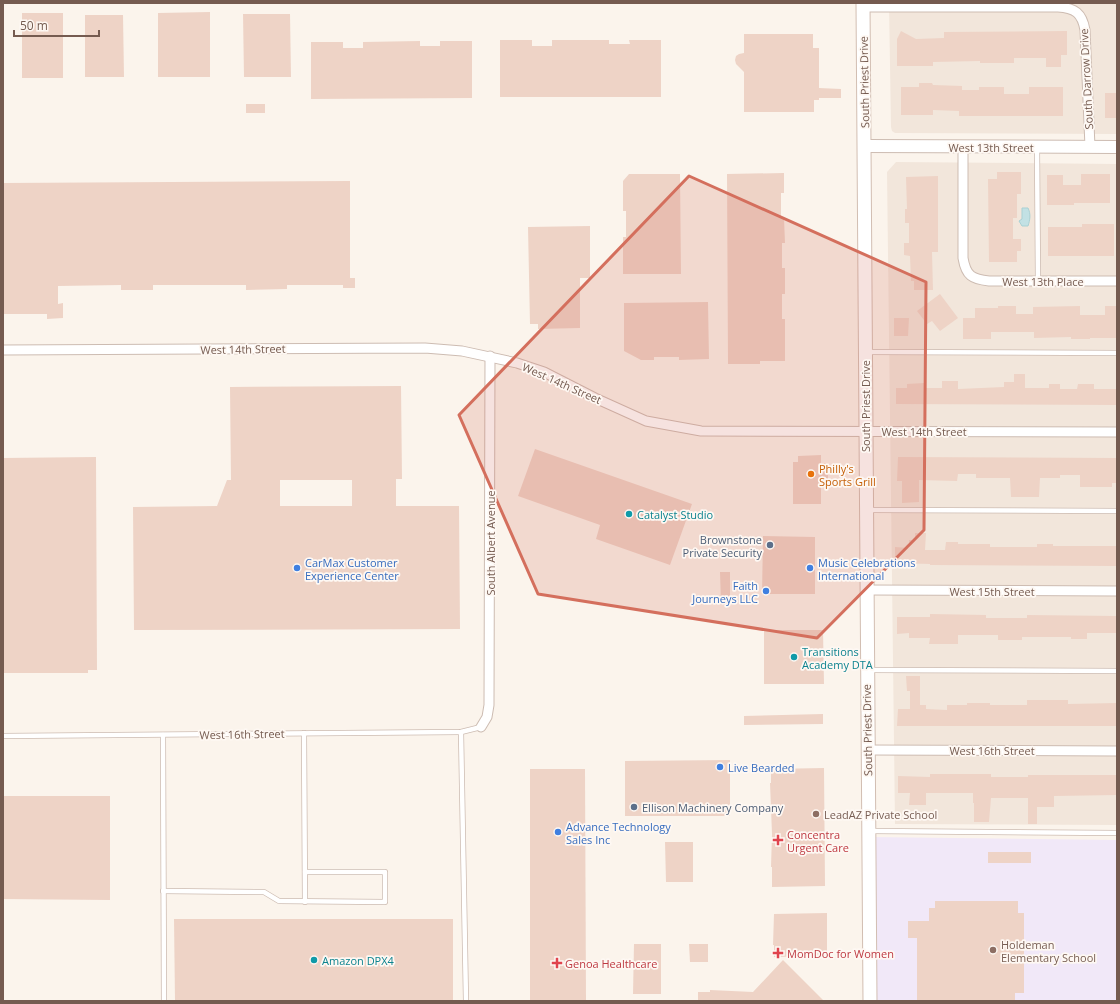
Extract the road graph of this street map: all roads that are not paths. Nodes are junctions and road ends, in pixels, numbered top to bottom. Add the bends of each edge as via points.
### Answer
1 (863, 5) edge
2 (865, 146) junction
3 (964, 147) junction
4 (1036, 147) junction
5 (1090, 147) junction
6 (1117, 147) edge
7 (1038, 281) junction
8 (1117, 281) edge
9 (3, 350) edge
10 (865, 352) junction
11 (1117, 353) edge
12 (490, 356) junction
13 (865, 431) junction
14 (1117, 432) edge
15 (866, 510) junction
16 (1117, 511) edge
17 (866, 590) junction
18 (1117, 591) edge
19 (867, 670) junction
20 (1117, 671) edge
21 (481, 728) joint
22 (461, 732) junction
23 (304, 733) junction
24 (163, 735) junction
25 (3, 736) edge
26 (868, 750) junction
27 (1117, 751) edge
28 (868, 831) junction
29 (1117, 833) edge
30 (305, 872) junction
31 (163, 891) junction
32 (305, 902) junction
33 (164, 1001) edge
34 (466, 1001) edge
35 (870, 1001) edge

1 - 2 main road, South Priest Drive
1 - 5 street, South Darrow Drive via 1071,9 1077,13 1085,30
2 - 3 street, West 13th Street
2 - 10 main road, South Priest Drive
3 - 4 street, West 13th Street
3 - 7 street, West 13th Place via 963,258 966,271 976,279 989,281
4 - 5 street, West 13th Street
4 - 7 lane
5 - 6 street, West 13th Street
7 - 8 street, West 13th Place
9 - 12 street, West 14th Street via 417,348
10 - 11 lane
10 - 13 main road, South Priest Drive
12 - 13 street, West 14th Street via 544,372 646,421 685,429 736,432
12 - 21 street, South Albert Avenue via 489,705
13 - 14 street, West 14th Street
13 - 15 main road, South Priest Drive
15 - 16 lane
15 - 17 main road, South Priest Drive
17 - 18 street, West 15th Street
17 - 19 main road, South Priest Drive
19 - 20 lane
19 - 26 main road, South Priest Drive
21 - 22 lane, West 16th Street
22 - 23 lane, West 16th Street
22 - 34 lane
23 - 24 lane, West 16th Street
23 - 30 lane
24 - 25 lane, West 16th Street
24 - 31 lane
26 - 27 street, West 16th Street
26 - 28 main road, South Priest Drive
28 - 29 lane
28 - 35 main road, South Priest Drive
30 - 32 lane
30 - 32 lane via 385,872 385,902
31 - 32 lane via 264,892 279,901
31 - 33 lane

